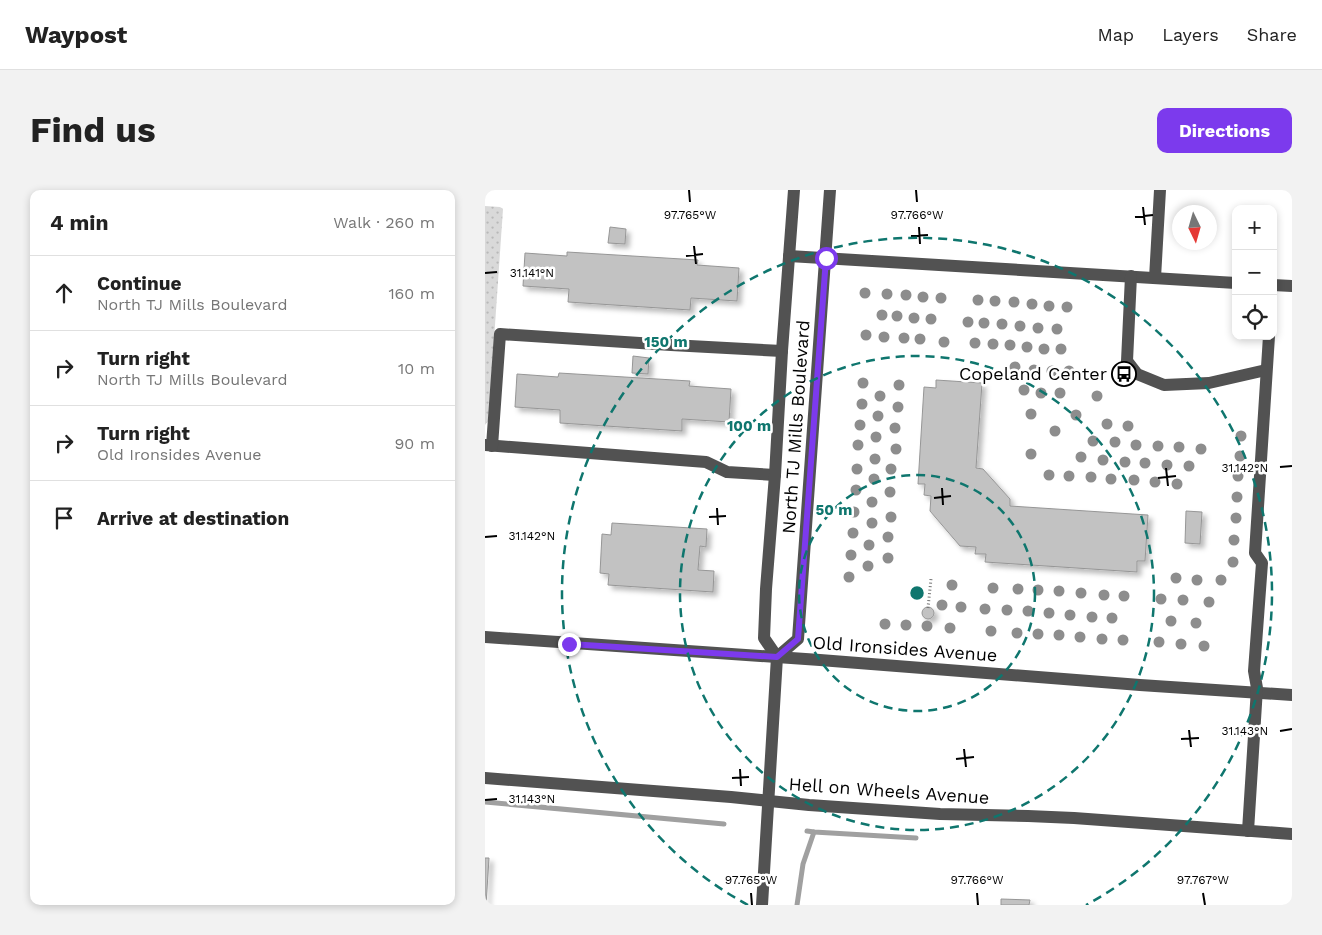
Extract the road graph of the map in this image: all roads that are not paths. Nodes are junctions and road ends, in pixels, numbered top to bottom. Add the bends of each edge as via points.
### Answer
1 (794, 190) edge
2 (830, 190) edge
3 (1160, 190) edge
4 (789, 256) junction
5 (826, 258) junction
6 (1131, 276) junction
7 (1155, 278) junction
8 (1232, 283) edge
9 (1277, 285) edge
10 (1292, 286) edge
11 (1269, 340) edge
12 (782, 351) junction
13 (1266, 370) junction
14 (488, 445) edge
15 (775, 475) junction
16 (485, 638) edge
17 (777, 657) junction
18 (1257, 693) junction
19 (1292, 695) edge
20 (485, 778) edge
21 (769, 801) junction
22 (1248, 831) junction
23 (1292, 834) edge
24 (762, 905) edge

1 - 4 street, North TJ Mills Boulevard
2 - 5 street, North TJ Mills Boulevard
3 - 7 street
4 - 5 street
4 - 12 street, North TJ Mills Boulevard
5 - 6 street
5 - 17 street, North TJ Mills Boulevard via 798,639
6 - 7 street
6 - 13 street via 1127,361 1137,374 1164,385 1209,383
7 - 8 street
9 - 10 street
11 - 13 street
12 - 14 street via 500,334
12 - 15 street, North TJ Mills Boulevard
13 - 18 street via 1255,553 1262,562 1254,671
14 - 15 street via 706,462 727,472
15 - 17 street, North TJ Mills Boulevard via 763,638
16 - 17 street, Old Ironsides Avenue
17 - 18 street, Old Ironsides Avenue
17 - 21 street
18 - 19 street, Old Ironsides Avenue
18 - 22 street
20 - 21 street, Hell on Wheels Avenue
21 - 22 street, Hell on Wheels Avenue
21 - 24 street
22 - 23 street, Hell on Wheels Avenue

